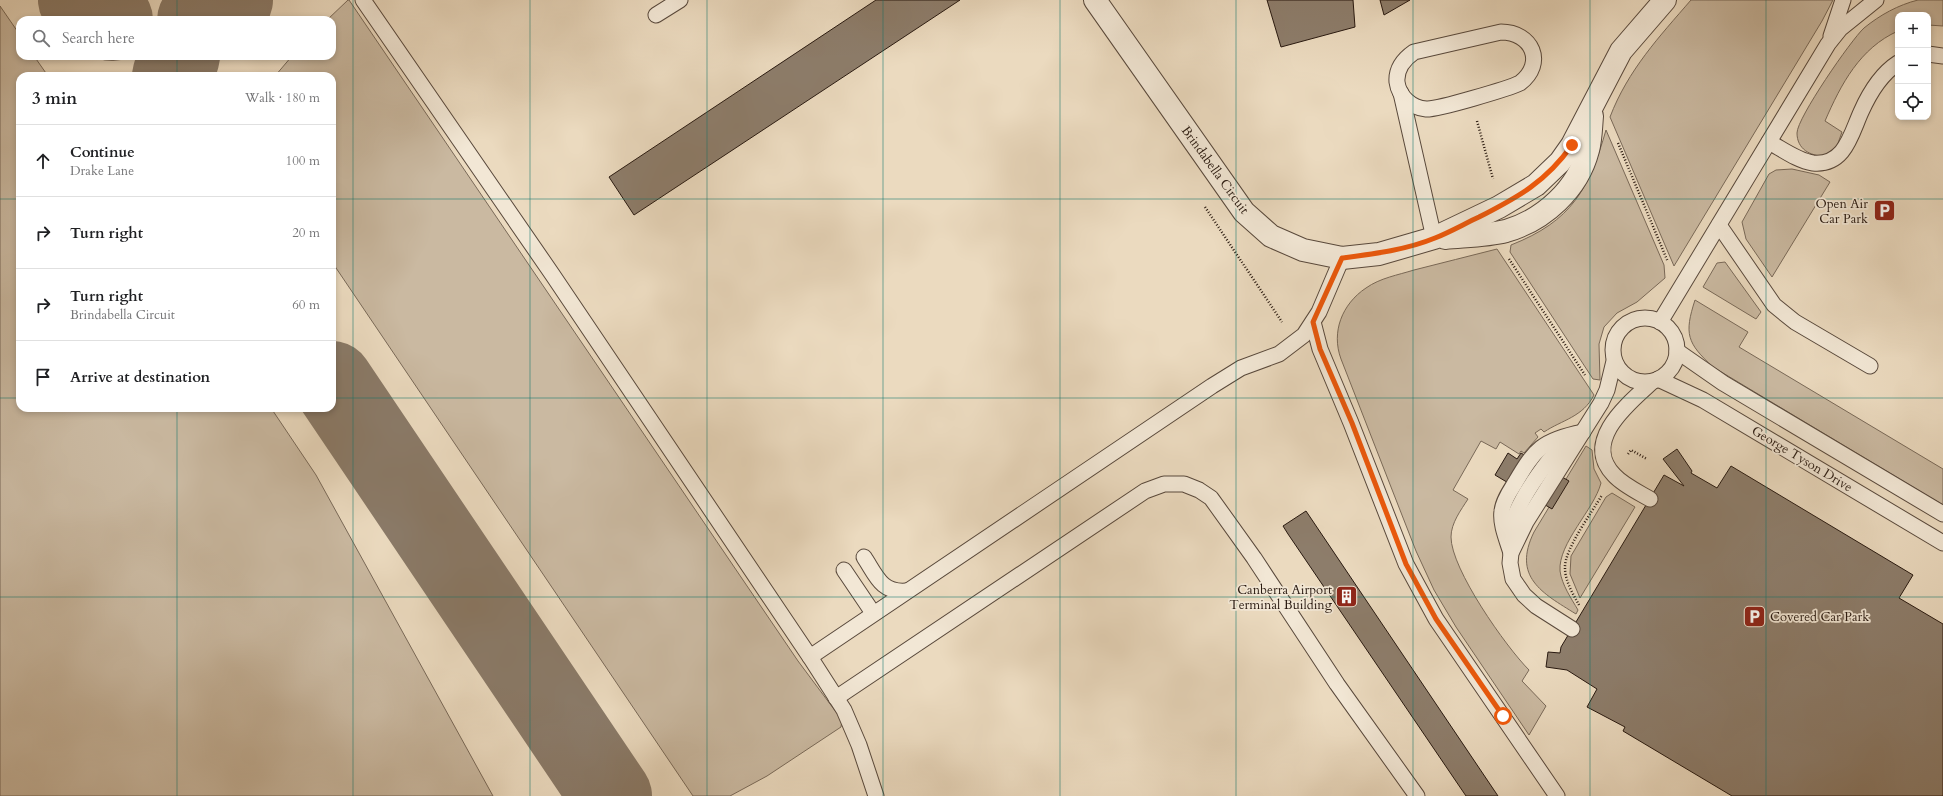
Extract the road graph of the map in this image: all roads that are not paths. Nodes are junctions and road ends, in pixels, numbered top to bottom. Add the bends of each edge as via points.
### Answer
1 (363, 0) edge
2 (680, 0) edge
3 (1095, 0) edge
4 (1665, 0) edge
5 (1843, 0) edge
6 (1876, 0) edge
7 (656, 16) dead end
8 (1828, 44) junction
9 (1931, 54) edge
10 (1943, 56) edge
11 (1895, 65) edge
12 (1400, 93) junction
13 (1769, 142) junction
14 (1719, 225) junction
15 (1434, 238) junction
16 (1342, 258) junction
17 (1313, 322) junction
18 (1660, 322) junction
19 (1677, 351) junction
20 (1614, 360) junction
21 (1870, 366) dead end
22 (1655, 381) junction
23 (1583, 432) junction
24 (1650, 499) dead end
25 (1943, 514) edge
26 (1943, 543) edge
27 (1511, 553) junction
28 (864, 557) dead end
29 (844, 570) dead end
30 (906, 591) junction
31 (873, 613) junction
32 (1572, 629) dead end
33 (810, 657) junction
34 (836, 698) junction
35 (876, 796) edge
36 (1417, 796) edge
37 (1557, 796) edge

1 - 33 lane via 552,274
2 - 7 lane
3 - 16 street, Brindabella Circuit via 1244,212 1271,236 1303,250
4 - 15 street, Brindabella Circuit via 1622,51 1597,96 1592,110 1586,158 1570,186 1554,204 1529,221 1505,231 1476,236
5 - 8 lane
6 - 8 lane via 1840,29
8 - 13 lane
9 - 10 lane
11 - 13 lane via 1879,82 1861,111 1847,145 1836,158 1825,163 1813,163
12 - 12 lane via 1411,104 1428,109 1516,86 1530,72 1533,57 1531,48 1523,37 1501,32 1414,52 1406,58 1398,73
12 - 15 lane
13 - 14 lane
14 - 18 lane
14 - 21 lane via 1774,305 1820,338
15 - 16 street, Brindabella Circuit via 1379,254
16 - 17 lane
17 - 30 lane via 1304,336 1288,349 1230,374
17 - 37 lane via 1320,349 1352,423 1406,564 1436,619
18 - 19 lane via 1673,334
18 - 20 lane via 1650,318 1628,323 1615,339
19 - 22 lane via 1669,371
19 - 25 lane, George Tyson Drive via 1723,383
20 - 22 lane via 1618,369 1633,380
20 - 23 lane via 1604,398
22 - 24 lane via 1616,417 1606,433 1603,450 1607,465 1614,476
22 - 26 lane, George Tyson Drive via 1703,400
23 - 27 lane via 1526,522 1513,544
23 - 27 lane via 1562,436 1540,448 1529,460 1508,493 1501,513
27 - 32 lane via 1513,578 1524,595 1536,606
28 - 30 lane via 884,586 891,590
29 - 31 lane
30 - 31 lane
31 - 33 lane
33 - 34 lane
34 - 35 lane via 859,745
34 - 36 lane via 1145,491 1164,484 1184,484 1211,498 1337,684

